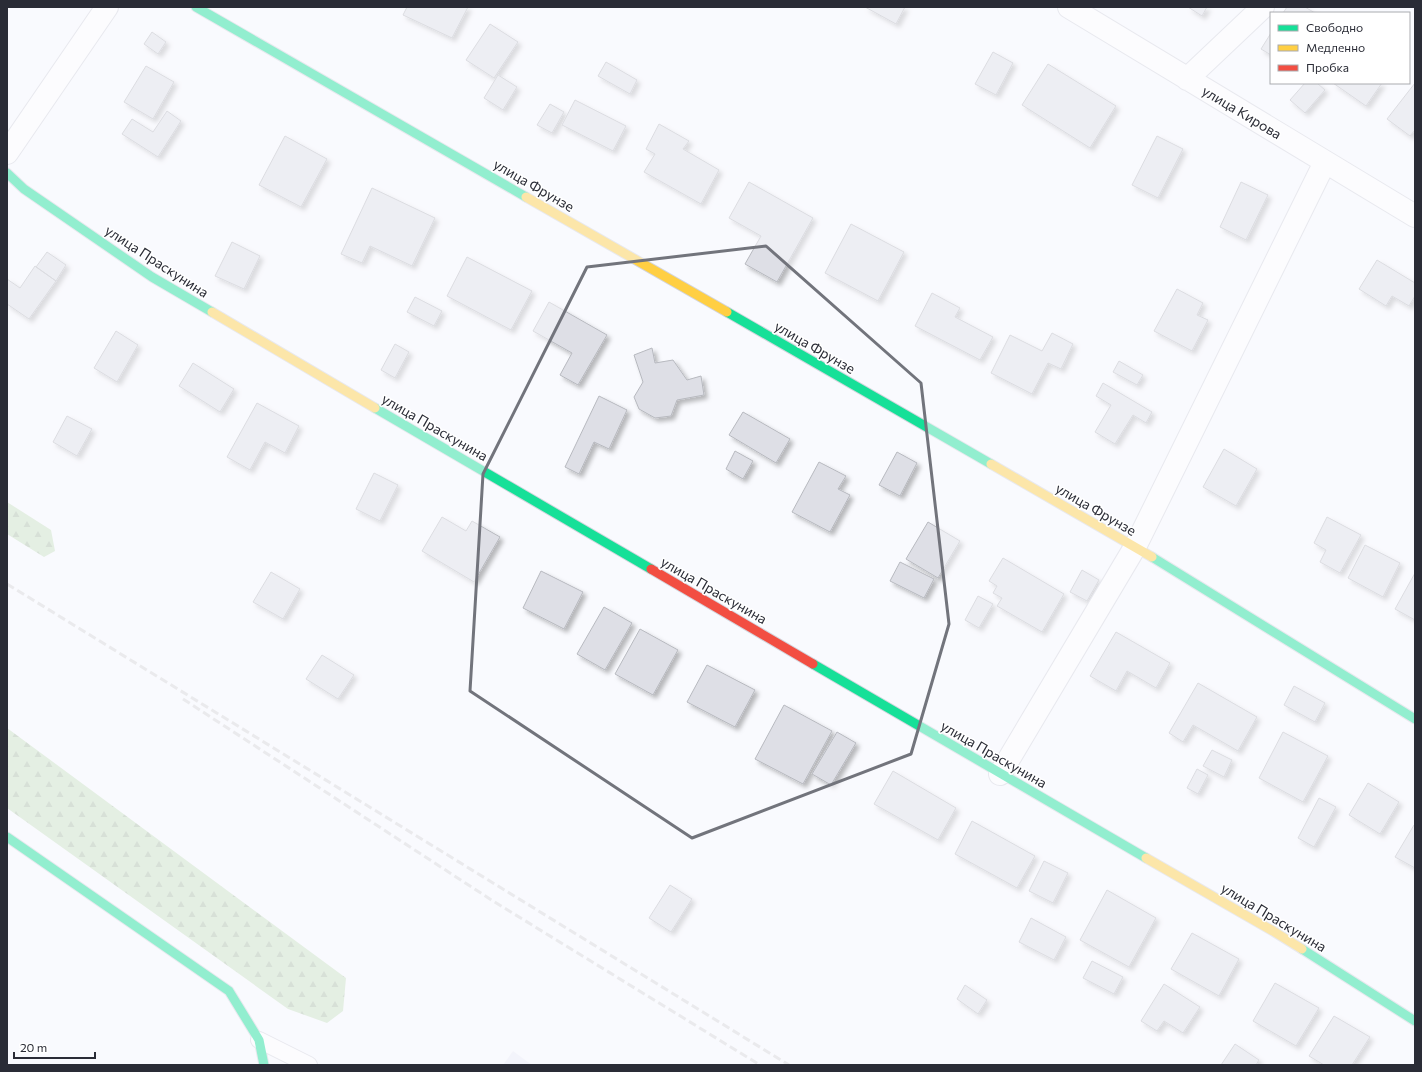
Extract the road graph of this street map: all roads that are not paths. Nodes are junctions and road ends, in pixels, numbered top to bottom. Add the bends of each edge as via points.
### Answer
1 (107, 7) edge
2 (196, 7) edge
3 (1069, 7) edge
4 (1262, 7) edge
5 (1187, 78) junction
6 (7, 152) edge
7 (1325, 162) junction
8 (7, 173) edge
9 (1415, 216) edge
10 (1135, 547) junction
11 (1415, 719) edge
12 (1000, 774) junction
13 (7, 837) edge
14 (1415, 1021) edge
15 (259, 1040) junction
16 (264, 1065) edge
17 (309, 1065) edge

1 - 6 street
2 - 10 street, улица Фрунзе
3 - 5 street, улица Кирова
4 - 5 street
5 - 7 street, улица Кирова
7 - 9 street, улица Кирова
7 - 10 street
8 - 12 street, улица Праскунина via 24,189 152,278
10 - 11 street, улица Фрунзе
10 - 12 street
12 - 14 street, улица Праскунина via 1273,931
13 - 15 street via 229,991
15 - 16 street
15 - 17 lane

